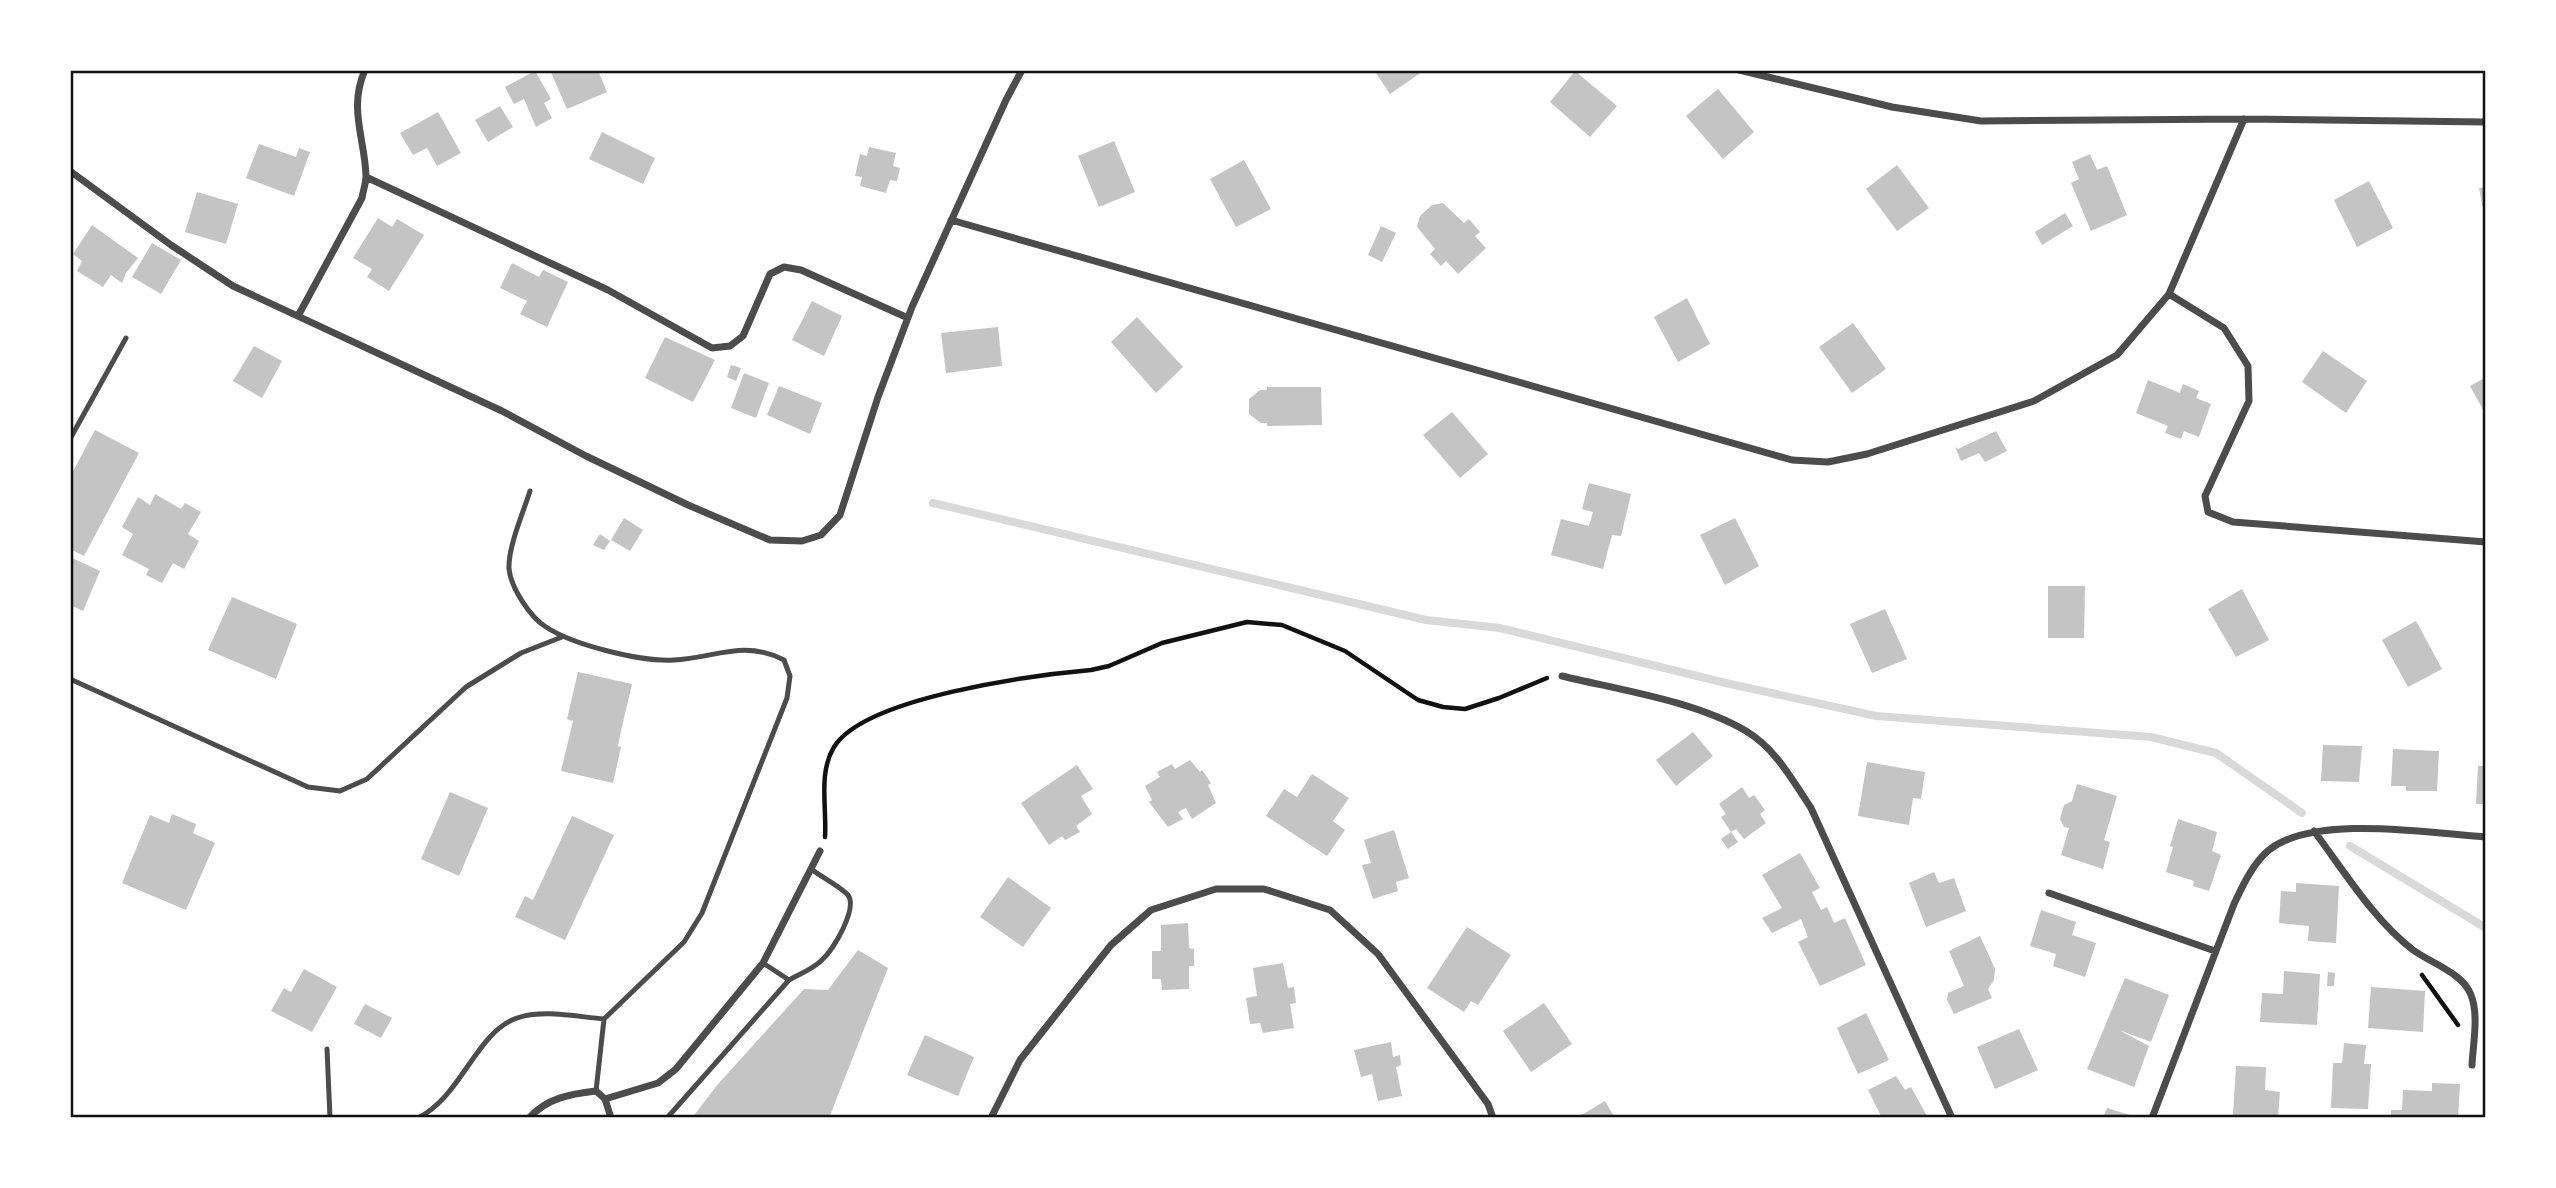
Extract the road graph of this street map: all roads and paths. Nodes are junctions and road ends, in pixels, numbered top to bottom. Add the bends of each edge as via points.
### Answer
1 (365, 70) edge
2 (1022, 70) edge
3 (1739, 70) edge
4 (2245, 119) junction
5 (2486, 122) edge
6 (70, 171) edge
7 (366, 177) junction
8 (951, 220) junction
9 (2169, 294) junction
10 (298, 316) junction
11 (908, 318) junction
12 (126, 338) dead end
13 (70, 439) edge
14 (530, 491) dead end
15 (2486, 542) edge
16 (562, 637) junction
17 (1562, 676) joint
18 (70, 679) edge
19 (2314, 831) junction
20 (2486, 837) edge
21 (820, 850) joint
22 (811, 869) junction
23 (2049, 893) dead end
24 (2215, 951) junction
25 (763, 963) junction
26 (2416, 968) dead end
27 (789, 980) junction
28 (604, 1019) junction
29 (2473, 1046) junction
30 (327, 1049) dead end
31 (2472, 1065) dead end
32 (596, 1091) junction
33 (605, 1099) junction
34 (330, 1118) edge
35 (418, 1118) edge
36 (529, 1118) edge
37 (611, 1118) edge
38 (667, 1118) edge
39 (991, 1118) edge
40 (1493, 1118) edge
41 (1952, 1118) edge
42 (2152, 1118) edge

1 - 7 street via 356,119
2 - 8 street
3 - 4 street via 1892,107 1981,121
4 - 5 street
4 - 9 street
6 - 10 street via 233,286
7 - 10 street via 362,198
7 - 11 street via 608,290 712,348 730,346 743,336 770,274 783,267 801,270
8 - 9 street via 1793,460 1828,462 1867,454 2034,401 2117,355
8 - 11 street
9 - 15 street via 2224,328 2248,366 2249,401 2205,495 2208,512 2233,522
10 - 11 street via 688,505 770,540 802,541 821,535 840,515
12 - 13 lane
14 - 16 lane via 509,571 522,602
16 - 18 lane via 521,653 466,687 367,779 340,792 308,787
16 - 28 lane via 657,660 739,649 768,652 784,660 790,676 787,698 702,913 684,942
17 - 21 path via 1543,678 1465,709 1443,707 1418,700 1345,651 1282,625 1247,622 1162,643 1109,666 946,691 874,718 847,733 833,748 824,779 825,836
17 - 41 street via 1702,711 1748,732 1784,765 1811,808
19 - 20 street via 2344,828
19 - 24 street via 2289,837 2268,850 2248,876
19 - 29 street via 2384,923 2413,950 2463,982 2474,1008
21 - 22 street
22 - 25 street
22 - 27 lane via 847,895 850,915 826,957
23 - 24 street
24 - 42 street
25 - 27 lane
25 - 33 street via 676,1069 658,1083
26 - 29 path
27 - 38 lane
28 - 32 lane
28 - 35 lane via 537,1014 517,1018 494,1033 445,1097
29 - 31 street
30 - 34 lane
32 - 33 street
32 - 36 street via 555,1099
33 - 37 street
39 - 40 street via 1020,1060 1111,945 1151,910 1216,889 1264,889 1330,910 1378,954 1488,1104

